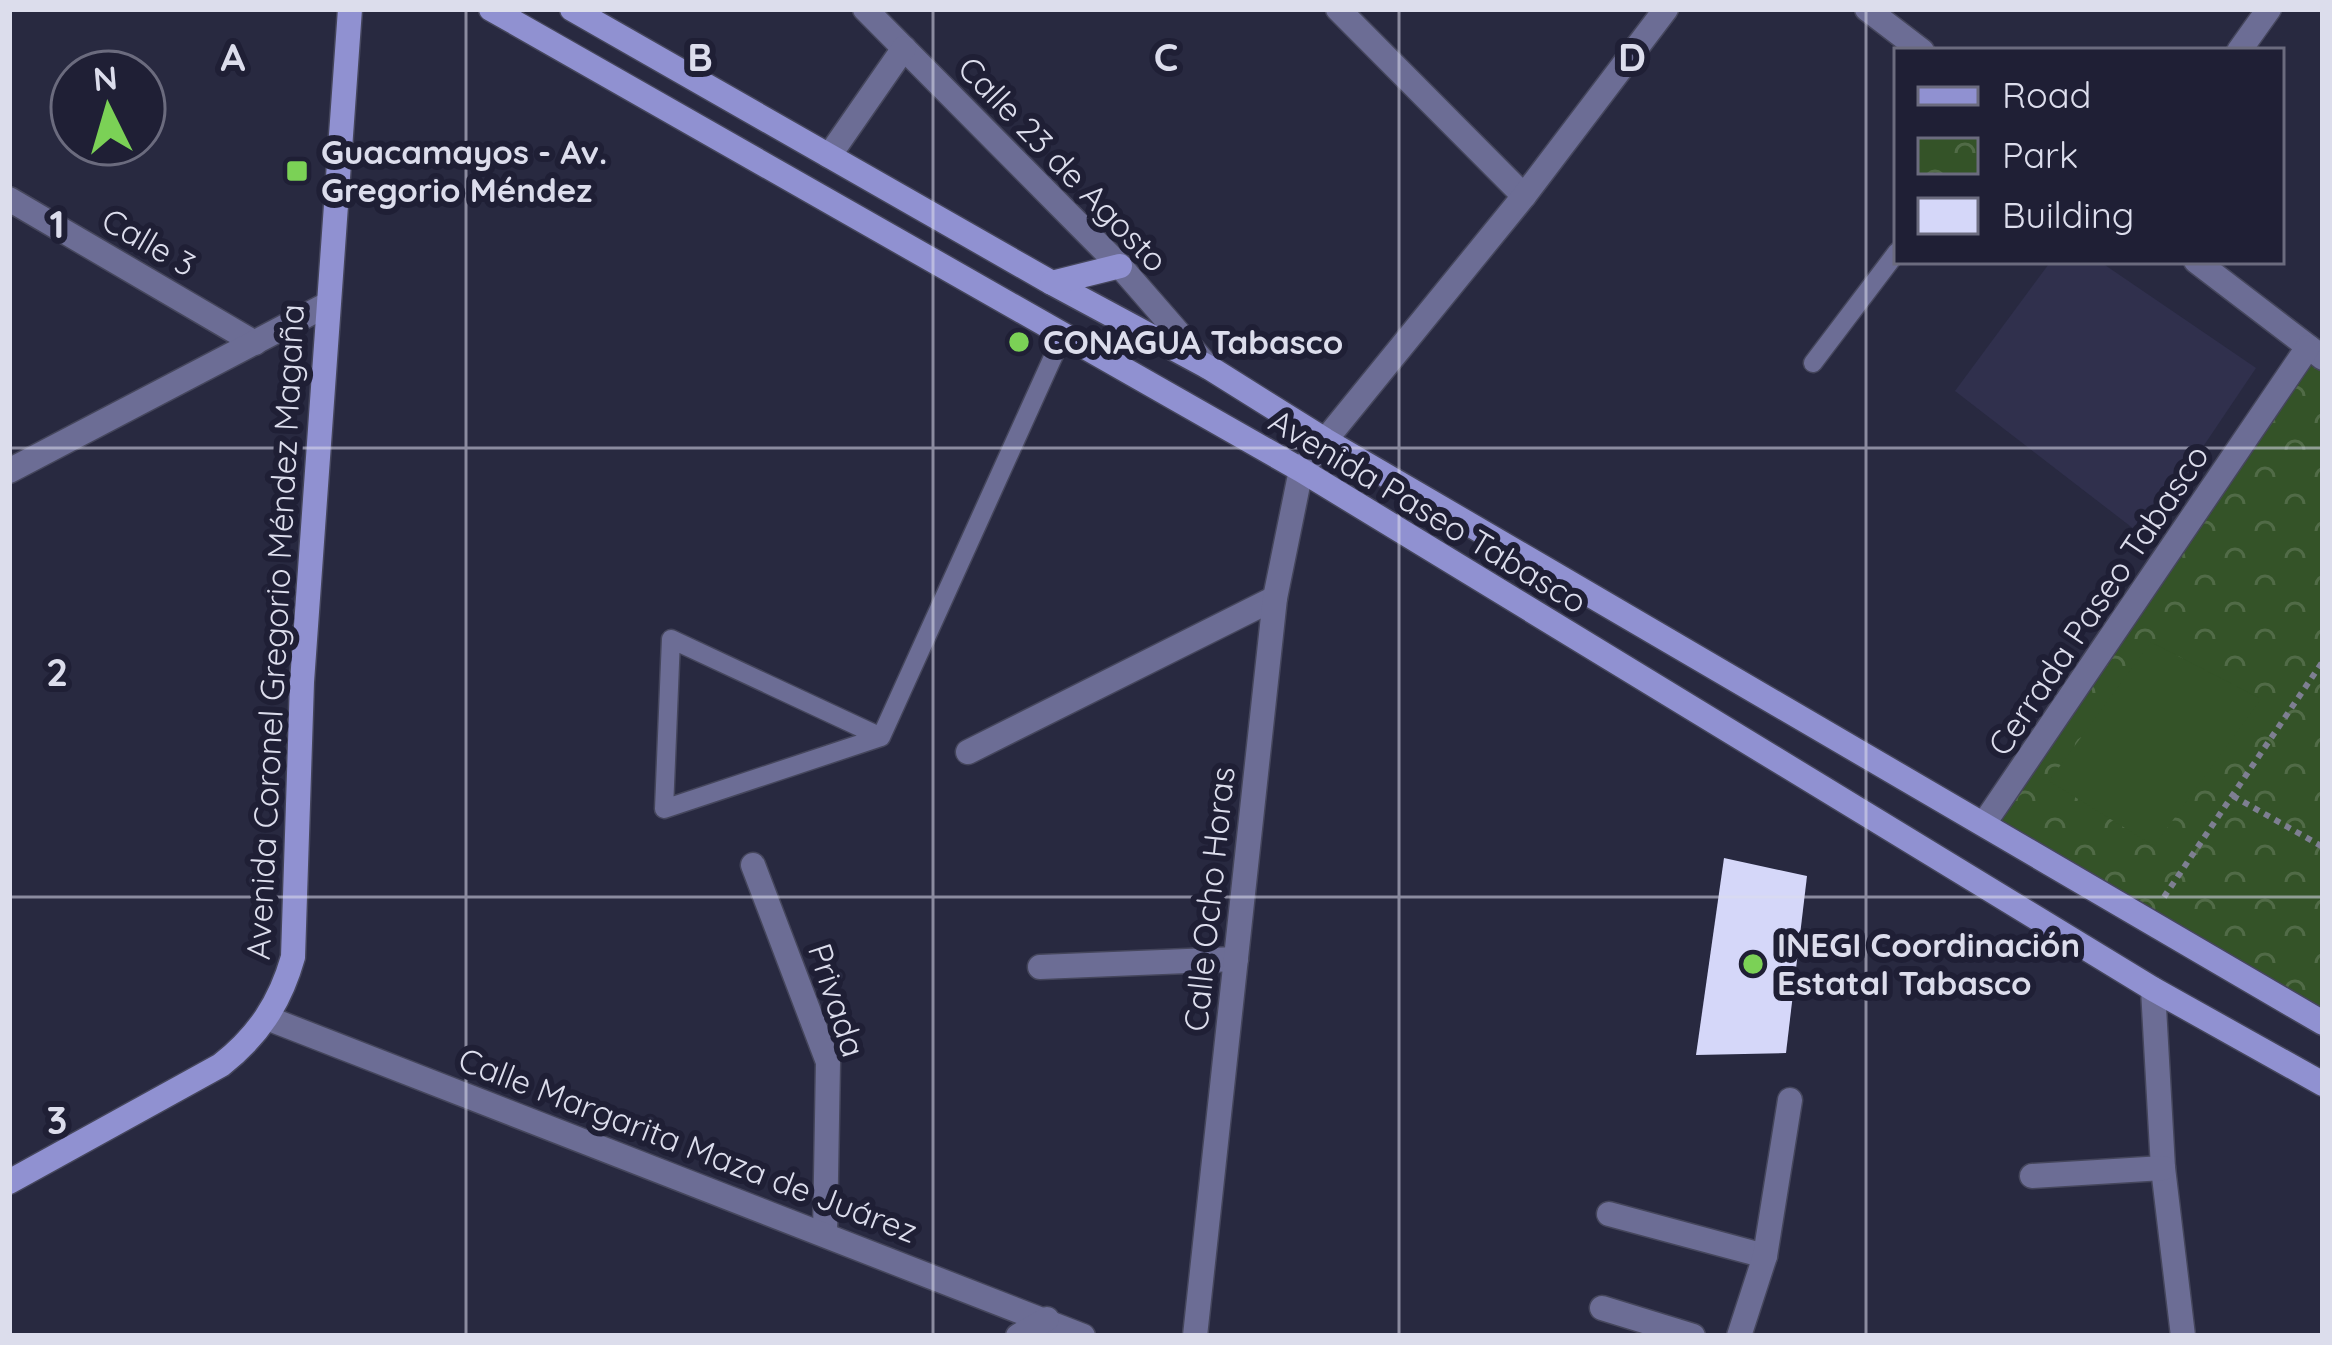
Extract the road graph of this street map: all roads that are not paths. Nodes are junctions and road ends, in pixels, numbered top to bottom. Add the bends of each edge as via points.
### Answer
1 (350, 9) edge
2 (490, 9) edge
3 (865, 9) edge
4 (1338, 9) edge
5 (1666, 9) edge
6 (1867, 9) edge
7 (2269, 9) edge
8 (581, 11) edge
9 (904, 48) junction
10 (1918, 48) edge
11 (2241, 48) edge
12 (829, 156) junction
13 (1524, 196) junction
14 (9, 199) edge
15 (1894, 256) edge
16 (2200, 264) edge
17 (1120, 266) junction
18 (1052, 283) junction
19 (328, 304) junction
20 (1063, 335) junction
21 (255, 343) junction
22 (2315, 353) edge
23 (1813, 363) dead end
24 (1210, 368) junction
25 (1325, 440) junction
26 (1300, 470) junction
27 (9, 471) edge
28 (1275, 598) junction
29 (881, 737) junction
30 (968, 752) dead end
31 (1985, 822) junction
32 (753, 865) dead end
33 (1236, 959) junction
34 (1040, 968) dead end
35 (2152, 989) junction
36 (267, 1018) junction
37 (2323, 1023) edge
38 (2323, 1084) edge
39 (1790, 1100) dead end
40 (2163, 1168) junction
41 (2032, 1176) dead end
42 (9, 1182) edge
43 (1609, 1214) dead end
44 (825, 1233) junction
45 (1765, 1256) junction
46 (1602, 1308) dead end
47 (1047, 1319) junction
48 (1018, 1336) edge
49 (1083, 1336) edge
50 (1195, 1336) edge
51 (1693, 1336) edge
52 (1739, 1336) edge
53 (2183, 1336) edge

1 - 19 main road, Avenida Coronel Gregorio Méndez Magaña
2 - 20 main road, Avenida Paseo Tabasco
3 - 9 street, Calle 23 de Agosto
4 - 13 street
5 - 13 street
6 - 10 street
7 - 11 street
8 - 12 main road, Avenida Paseo Tabasco
9 - 12 street
9 - 17 street, Calle 23 de Agosto
12 - 18 main road, Avenida Paseo Tabasco
13 - 25 street
14 - 21 street, Calle 3
15 - 23 lane
16 - 22 street
17 - 18 main road
17 - 24 street, Calle 23 de Agosto
18 - 24 main road, Avenida Paseo Tabasco
19 - 21 street
19 - 36 main road, Avenida Coronel Gregorio Méndez Magaña via 293,957
20 - 26 main road, Avenida Paseo Tabasco
20 - 29 lane
21 - 27 street
22 - 31 street, Cerrada Paseo Tabasco
24 - 25 main road, Avenida Paseo Tabasco
25 - 26 street
25 - 31 main road, Avenida Paseo Tabasco
26 - 28 street, Calle Ocho Horas
26 - 35 main road, Avenida Paseo Tabasco
28 - 30 street
28 - 33 street, Calle Ocho Horas
29 - 29 lane via 692,649 671,639 664,809
31 - 37 main road, Avenida Paseo Tabasco
32 - 44 street, Privada via 828,1062
33 - 34 street
33 - 50 street, Calle Ocho Horas
35 - 38 main road, Avenida Paseo Tabasco
35 - 40 street
36 - 42 main road, Avenida Coronel Gregorio Méndez Magaña via 221,1065
36 - 44 street, Calle Margarita Maza de Juárez
39 - 45 street
40 - 41 street
40 - 53 street
43 - 45 street
44 - 47 street, Calle Margarita Maza de Juárez
45 - 52 street
46 - 51 street
47 - 48 street
47 - 49 street, Calle Margarita Maza de Juárez

